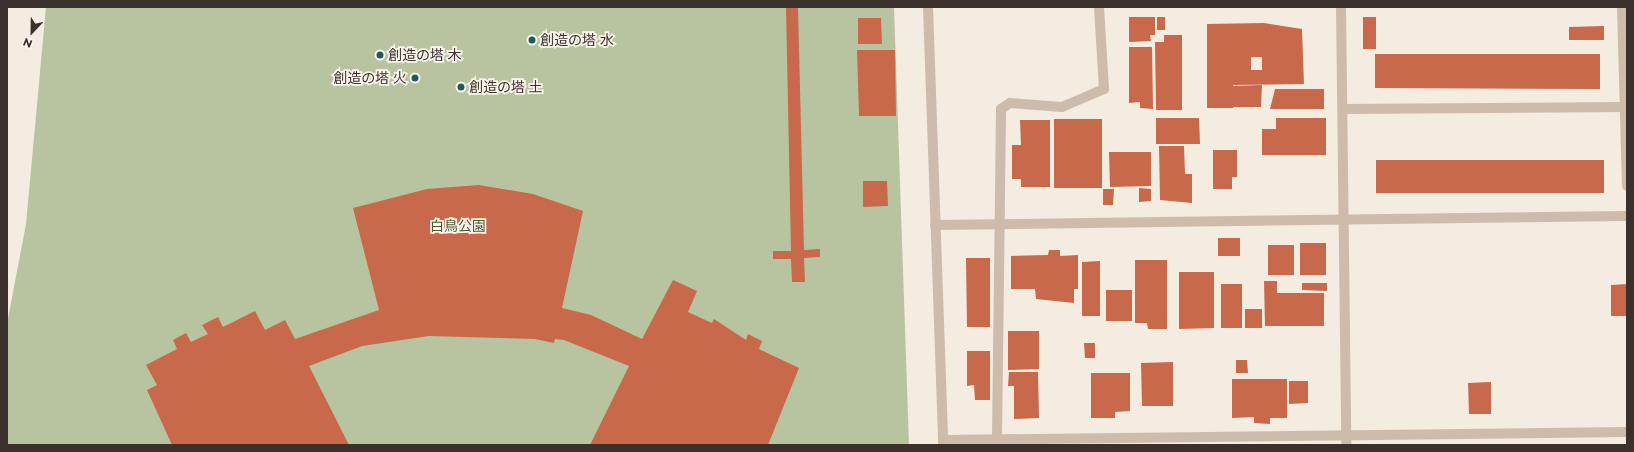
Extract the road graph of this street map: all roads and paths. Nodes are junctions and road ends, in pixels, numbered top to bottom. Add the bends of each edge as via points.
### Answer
1 (928, 7) edge
2 (1099, 7) edge
3 (1341, 7) edge
4 (1622, 7) edge
5 (1625, 107) edge
6 (1343, 109) junction
7 (1627, 186) edge
8 (1627, 216) edge
9 (1345, 220) junction
10 (1000, 224) junction
11 (935, 225) junction
12 (1627, 432) edge
13 (998, 440) junction
14 (1346, 440) edge
15 (943, 442) edge

1 - 11 street
2 - 10 street via 1104,89 1062,107 1010,103 1002,109
3 - 6 street
4 - 5 street
5 - 6 street
5 - 7 street
6 - 9 street
8 - 9 street
9 - 10 street
9 - 14 street
10 - 11 street
10 - 13 street
11 - 15 street
12 - 14 street
13 - 14 street
13 - 15 street

